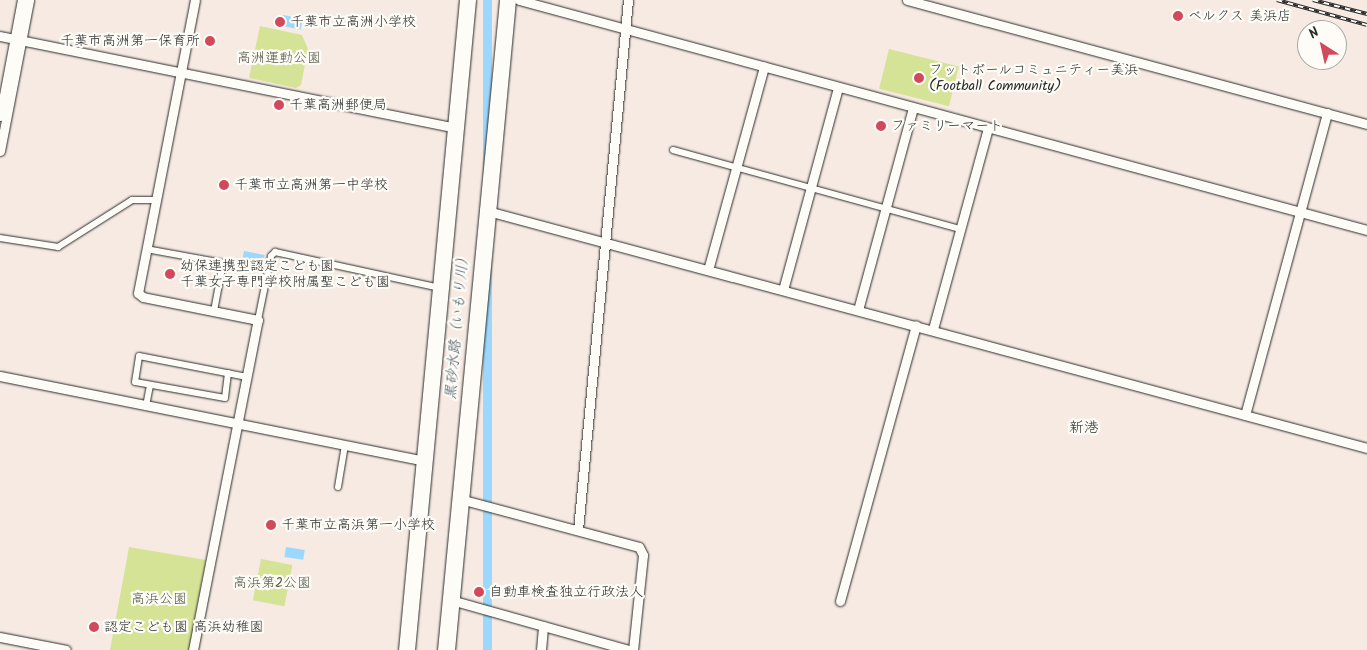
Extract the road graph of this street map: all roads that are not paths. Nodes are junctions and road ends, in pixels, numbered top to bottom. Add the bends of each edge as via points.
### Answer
1 (22, 0) edge
2 (29, 0) edge
3 (195, 0) edge
4 (464, 0) edge
5 (471, 0) edge
6 (504, 0) edge
7 (511, 0) edge
8 (519, 0) edge
9 (628, 0) edge
10 (907, 0) edge
11 (625, 29) junction
12 (0, 36) edge
13 (18, 40) junction
14 (764, 67) junction
15 (181, 72) junction
16 (838, 87) junction
17 (912, 108) junction
18 (1328, 113) junction
19 (0, 116) edge
20 (1367, 124) edge
21 (456, 128) junction
22 (988, 128) junction
23 (673, 150) dead end
24 (0, 151) edge
25 (736, 169) junction
26 (811, 189) junction
27 (156, 200) junction
28 (885, 209) junction
29 (488, 211) junction
30 (1300, 212) junction
31 (960, 229) junction
32 (1367, 230) edge
33 (0, 238) edge
34 (605, 242) junction
35 (146, 248) junction
36 (708, 270) junction
37 (441, 288) junction
38 (783, 290) junction
39 (858, 310) junction
40 (214, 311) junction
41 (258, 320) junction
42 (916, 325) junction
43 (933, 330) junction
44 (228, 373) junction
45 (0, 376) edge
46 (247, 377) junction
47 (150, 384) junction
48 (146, 406) junction
49 (1245, 416) junction
50 (238, 424) junction
51 (345, 445) junction
52 (1367, 448) edge
53 (424, 461) junction
54 (338, 487) dead end
55 (461, 499) junction
56 (578, 530) junction
57 (451, 600) junction
58 (840, 601) dead end
59 (543, 626) junction
60 (0, 637) edge
61 (66, 650) edge
62 (193, 650) edge
63 (404, 650) edge
64 (410, 650) edge
65 (442, 650) edge
66 (450, 650) edge
67 (541, 650) edge
68 (631, 650) edge

1 - 13 street
2 - 13 street
3 - 15 street
4 - 21 street
5 - 21 street
6 - 29 street
7 - 29 street
8 - 11 street
9 - 11 street
10 - 18 street
11 - 14 street
11 - 34 street
12 - 13 street
13 - 15 street
13 - 19 street
13 - 24 street
14 - 16 street
14 - 25 street
15 - 21 street
15 - 27 street
16 - 17 street
16 - 26 street
17 - 22 street
17 - 28 street
18 - 20 street
18 - 30 street
21 - 37 street
22 - 30 street
22 - 31 street
23 - 25 street
25 - 26 street
25 - 36 street
26 - 28 street
26 - 38 street
27 - 33 street via 132,200 58,247
27 - 35 street
28 - 31 street
28 - 39 street
29 - 34 street
29 - 55 street
30 - 32 street
30 - 49 street
31 - 43 street
34 - 36 street
34 - 56 street
35 - 40 street via 138,290 140,296
35 - 40 street via 223,263
36 - 38 street
37 - 41 street via 275,252 271,256
37 - 53 street
38 - 39 street
39 - 42 street
40 - 41 street
41 - 46 street
42 - 43 street
42 - 58 street
43 - 49 street
44 - 46 street
44 - 47 street via 225,398
44 - 47 street via 139,356 135,382
45 - 48 street
46 - 50 street
47 - 48 street
48 - 50 street
49 - 52 street
50 - 51 street
50 - 62 street
51 - 53 street
51 - 54 street
53 - 63 street
53 - 64 street
55 - 56 street
55 - 57 street
56 - 68 street via 636,546 642,551
57 - 59 street
57 - 65 street
57 - 66 street
59 - 67 street
59 - 68 street
60 - 61 street

